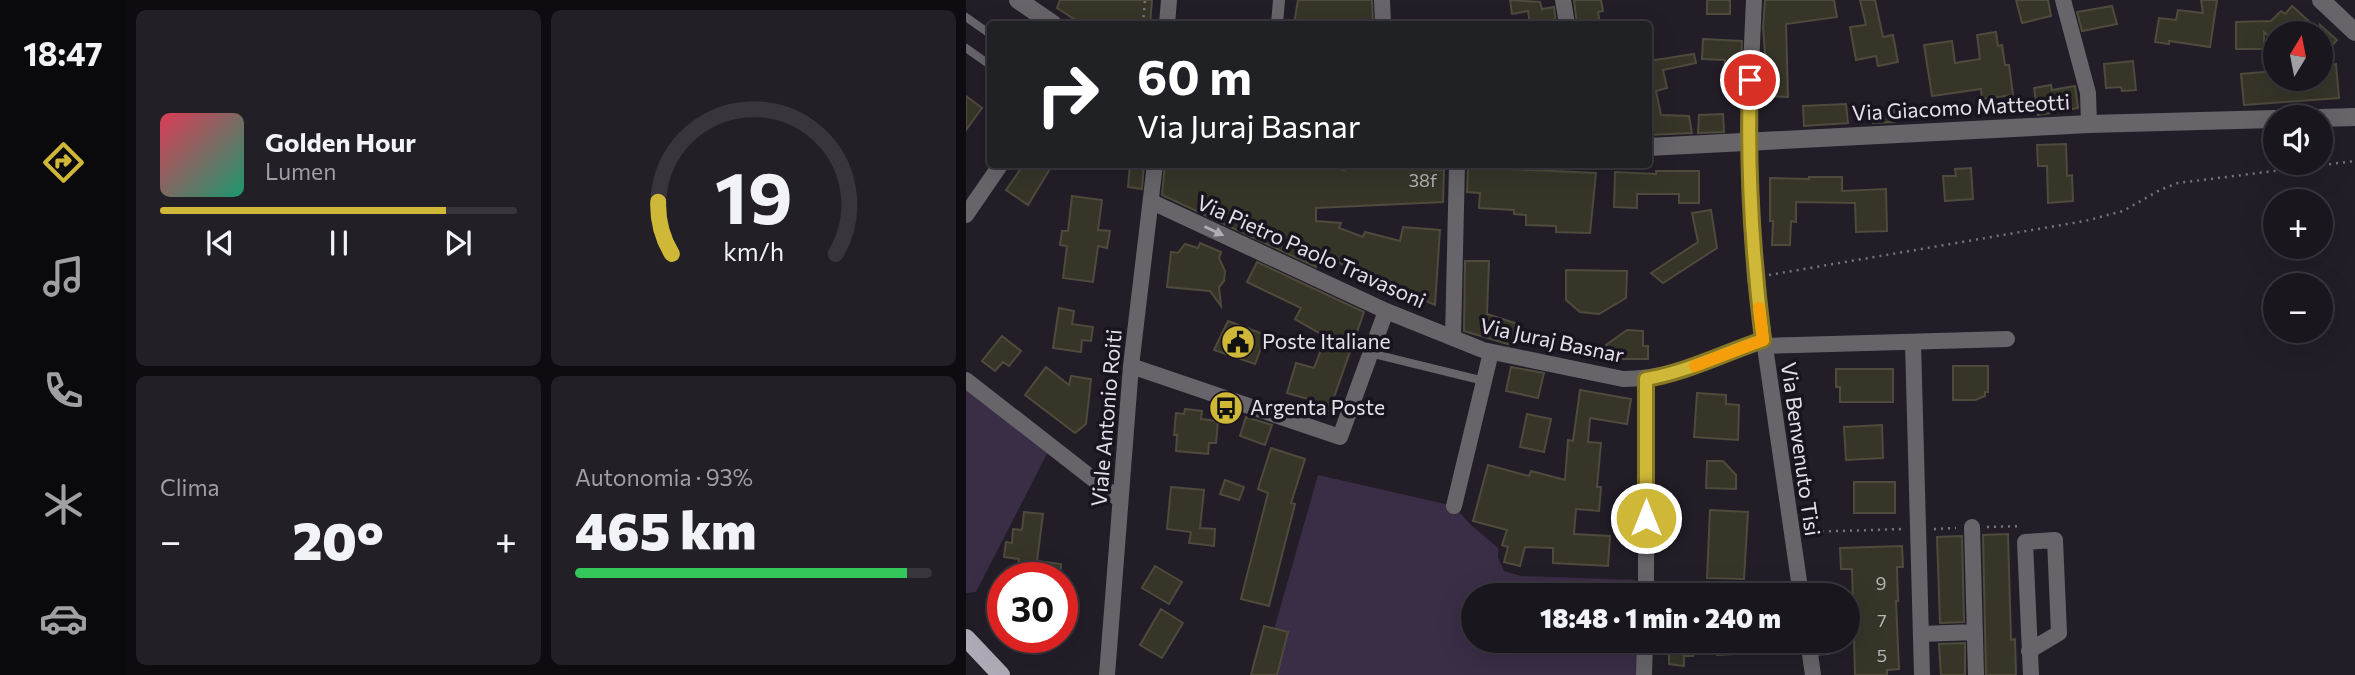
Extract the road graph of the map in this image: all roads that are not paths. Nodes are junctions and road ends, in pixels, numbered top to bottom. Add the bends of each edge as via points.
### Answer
1 (1018, 0) edge
2 (1169, 0) edge
3 (1279, 0) edge
4 (1382, 0) edge
5 (1563, 0) edge
6 (1754, 0) edge
7 (2063, 0) edge
8 (2328, 2) edge
9 (966, 17) edge
10 (1049, 21) edge
11 (1167, 21) edge
12 (1277, 21) edge
13 (1383, 21) edge
14 (1566, 21) edge
15 (2353, 31) edge
16 (987, 32) edge
17 (966, 48) edge
18 (987, 63) edge
19 (2355, 117) edge
20 (2333, 118) edge
21 (2263, 119) edge
22 (2089, 124) junction
23 (1748, 141) junction
24 (1652, 147) edge
25 (998, 168) edge
26 (1155, 168) edge
27 (1457, 168) edge
28 (1152, 202) junction
29 (966, 215) edge
30 (1386, 311) junction
31 (1453, 338) junction
32 (2007, 339) dead end
33 (1764, 343) junction
34 (1913, 343) junction
35 (1491, 352) junction
36 (1370, 353) junction
37 (1131, 366) junction
38 (1646, 379) junction
39 (966, 380) edge
40 (1484, 381) junction
41 (1120, 500) junction
42 (1454, 506) dead end
43 (1972, 527) dead end
44 (1646, 583) edge
45 (1799, 583) edge
46 (1975, 632) junction
47 (1921, 634) junction
48 (966, 638) edge
49 (2029, 651) junction
50 (1645, 653) edge
51 (1810, 653) edge
52 (1001, 675) edge
53 (1107, 675) edge
54 (1644, 675) edge
55 (1813, 675) edge
56 (1922, 675) edge
57 (1976, 675) edge
58 (2031, 675) edge

1 - 10 street
2 - 11 street
3 - 12 street
4 - 13 street
5 - 14 street
6 - 23 street, Via Benvenuto Tisi
7 - 22 street via 2088,93
8 - 15 street
9 - 16 lane
17 - 18 lane
19 - 20 street
21 - 22 street, Via Giacomo Matteotti
22 - 23 street, Via Giacomo Matteotti
23 - 24 street, Via Giacomo Matteotti
23 - 33 street, Via Benvenuto Tisi via 1755,278
25 - 29 street
26 - 28 street, Viale Antonio Roiti
27 - 31 street
28 -> 30 street, Via Pietro Paolo Travasoni
28 - 37 street, Viale Antonio Roiti
30 - 31 street, Via Pietro Paolo Travasoni
30 - 36 street
31 - 35 street, Via Juraj Basnar
32 - 34 street, Via Juraj Basnar
33 - 34 street, Via Juraj Basnar
33 - 38 street, Via Juraj Basnar
33 - 45 street, Via Benvenuto Tisi
34 - 47 street
35 - 38 street, Via Juraj Basnar via 1623,379
35 - 40 street
36 - 37 street via 1340,437
36 - 40 lane
37 - 41 street, Viale Antonio Roiti
38 - 44 street
39 - 41 street
40 - 42 street
41 - 53 street, Viale Antonio Roiti
43 - 46 street
46 - 47 street
46 - 57 street
47 - 56 street
48 - 52 main road
49 - 49 street via 2025,542 2055,540 2059,634
49 - 58 street
50 - 54 street
51 - 55 street

